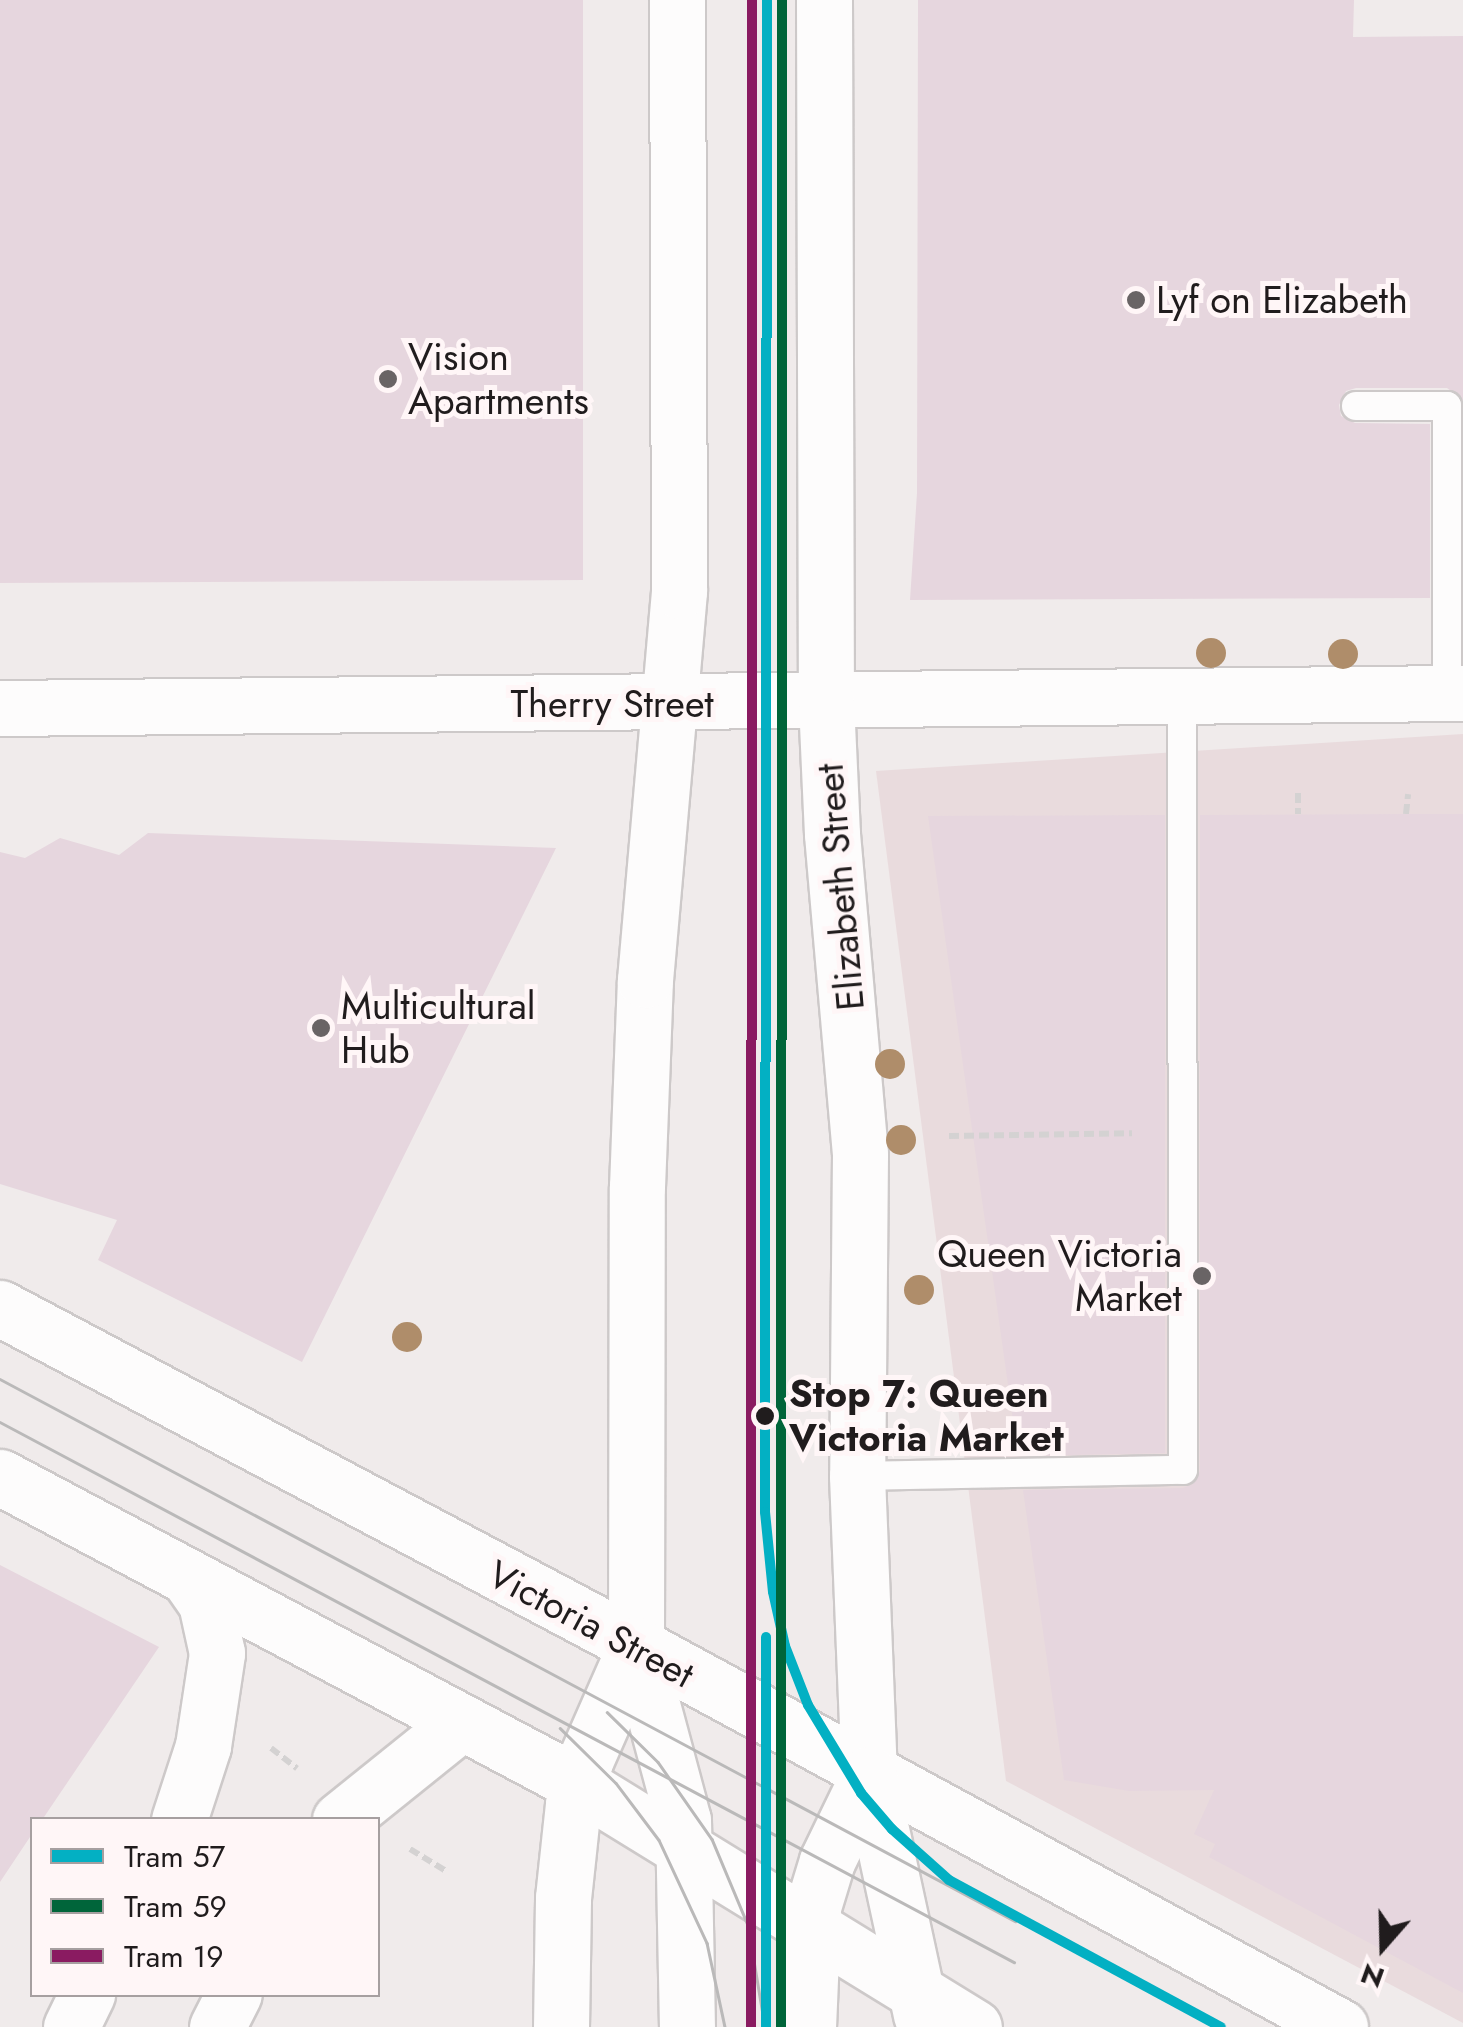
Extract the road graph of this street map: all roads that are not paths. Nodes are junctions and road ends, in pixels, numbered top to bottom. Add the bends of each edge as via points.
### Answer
1 (677, 0) edge
2 (824, 0) edge
3 (1356, 406) dead end
4 (1455, 693) edge
5 (1182, 696) junction
6 (826, 702) junction
7 (672, 704) junction
8 (0, 708) edge
9 (0, 1308) edge
10 (856, 1476) junction
11 (0, 1477) edge
12 (188, 1576) junction
13 (636, 1645) junction
14 (462, 1722) junction
15 (869, 1774) junction
16 (577, 1783) junction
17 (180, 1817) edge
18 (344, 1817) edge
19 (686, 1847) junction
20 (810, 1926) junction
21 (86, 1997) edge
22 (232, 1997) edge
23 (920, 2010) edge
24 (70, 2027) edge
25 (217, 2027) edge
26 (562, 2027) edge
27 (688, 2027) edge
28 (808, 2027) edge
29 (974, 2027) edge
30 (1340, 2027) edge

1 - 7 street via 679,591
2 - 6 street, Elizabeth Street
3 - 4 lane via 1447,406
4 - 5 street, Therry Street
5 - 6 street, Therry Street
5 - 10 lane via 1183,1470
6 - 7 street, Therry Street
6 - 10 street, Elizabeth Street via 860,1154
7 - 8 street, Therry Street
7 - 13 street via 637,1187
9 - 13 street, Victoria Street
10 - 15 street, Elizabeth Street
11 - 12 street
12 - 14 street
12 - 17 street via 206,1603 216,1653 204,1746
13 - 15 street, Victoria Street
13 - 16 street
13 - 19 street via 680,1798
14 - 16 street
14 - 18 street
15 - 20 street, Elizabeth Street via 827,1861
15 - 23 street, Elizabeth Street
15 - 30 street, Victoria Street
16 - 19 street
16 - 26 street via 564,1882
19 - 20 street
19 - 27 street
20 - 23 street
20 - 28 street, Elizabeth Street
21 - 24 street
22 - 25 street
23 - 29 street

